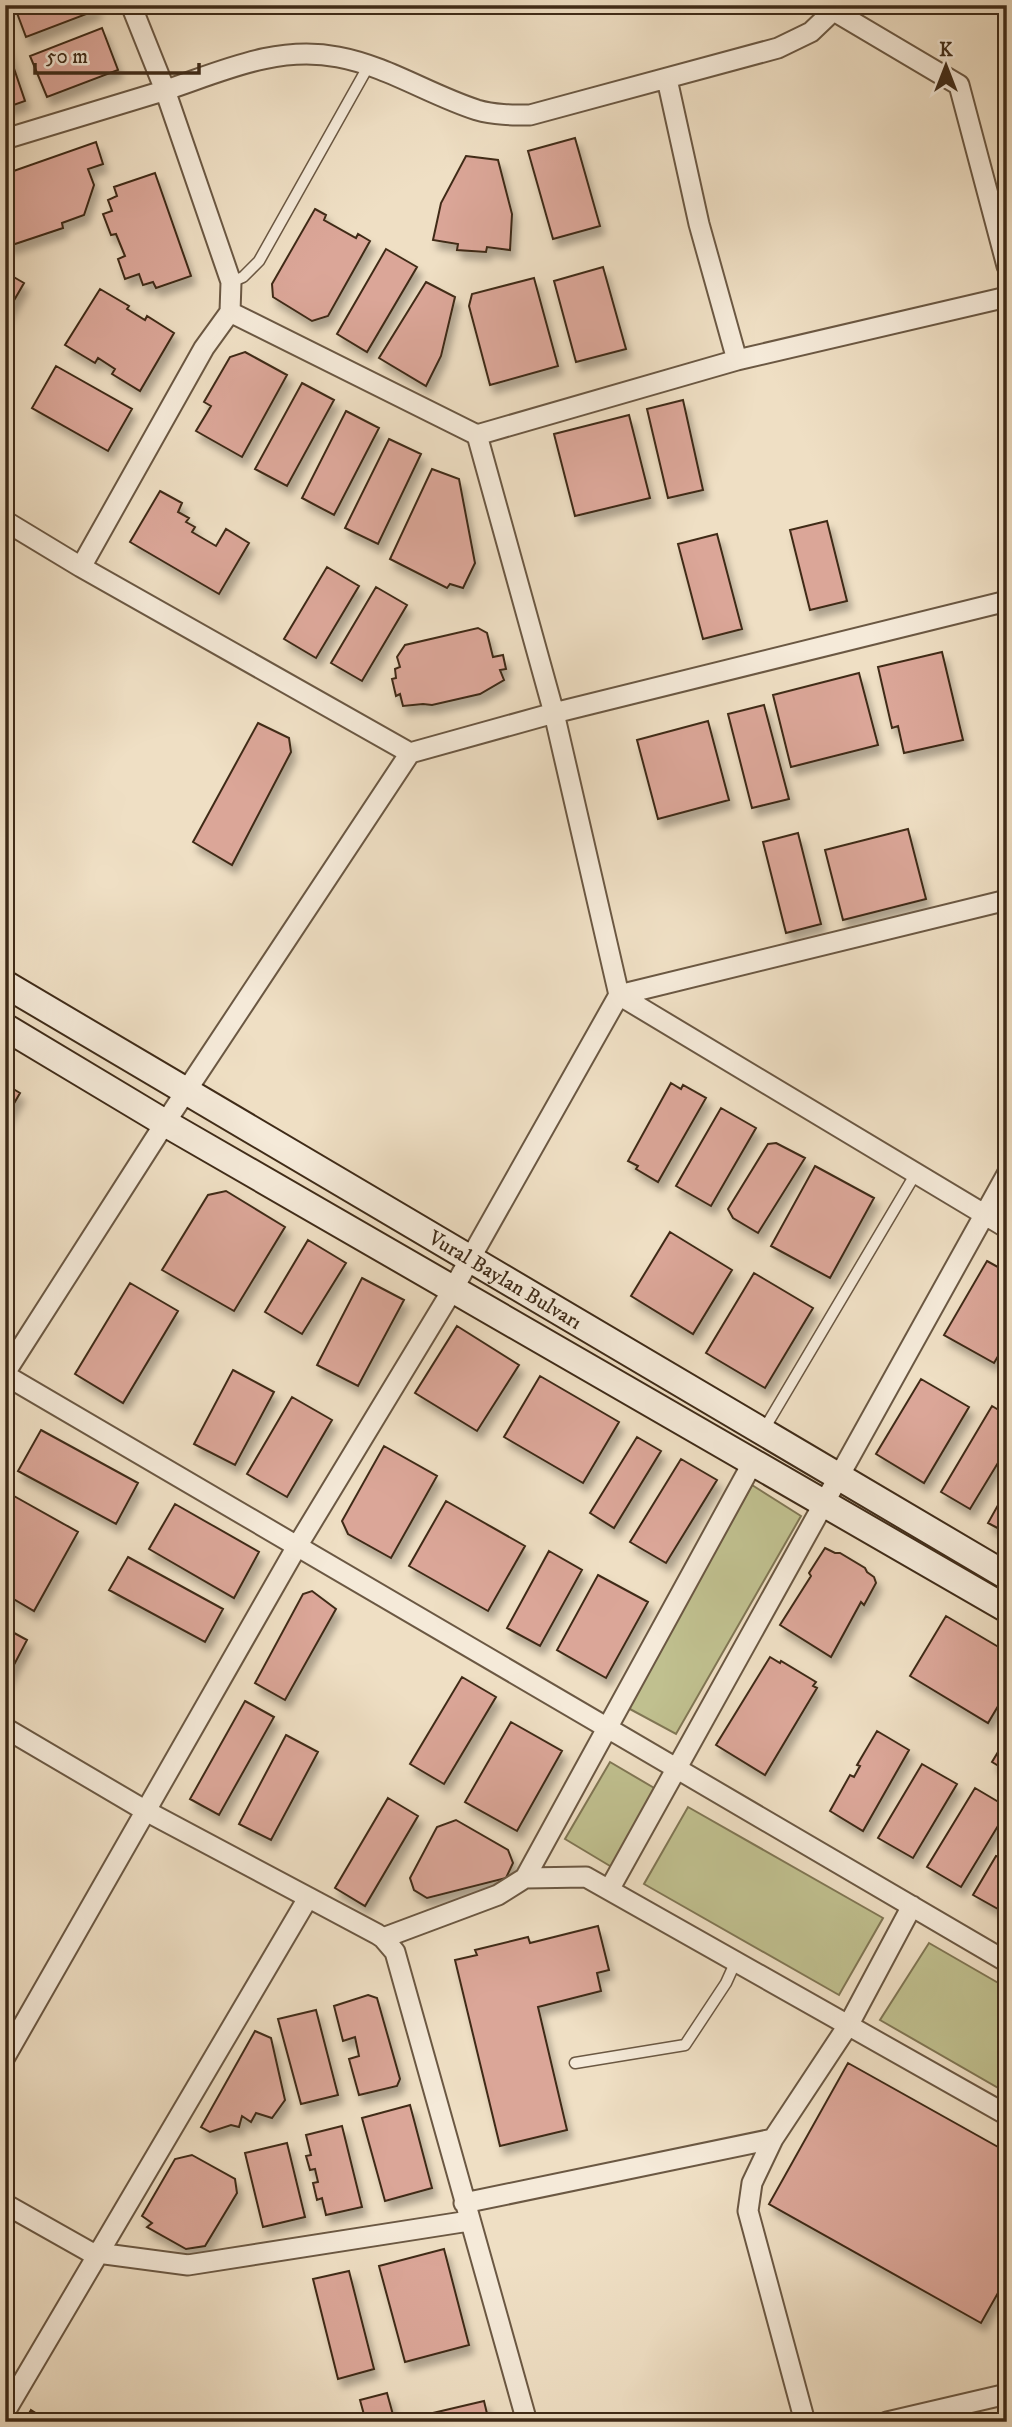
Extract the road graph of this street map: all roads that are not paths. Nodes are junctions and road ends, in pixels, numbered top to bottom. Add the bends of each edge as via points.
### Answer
1 (131, 5) edge
2 (831, 7) edge
3 (369, 65) junction
4 (667, 79) junction
5 (165, 90) junction
6 (5, 139) edge
7 (1007, 267) edge
8 (231, 282) junction
9 (1007, 297) edge
10 (230, 312) junction
11 (737, 360) junction
12 (477, 435) junction
13 (5, 521) edge
14 (81, 567) junction
15 (1007, 601) edge
16 (554, 712) junction
17 (410, 753) junction
18 (1007, 900) edge
19 (5, 984) edge
20 (619, 996) junction
21 (5, 1027) edge
22 (186, 1091) junction
23 (165, 1123) junction
24 (916, 1173) junction
25 (1007, 1174) edge
26 (984, 1214) junction
27 (1007, 1228) edge
28 (471, 1259) junction
29 (453, 1289) junction
30 (5, 1374) edge
31 (762, 1431) junction
32 (753, 1462) junction
33 (839, 1477) junction
34 (825, 1504) junction
35 (296, 1548) junction
36 (1007, 1576) edge
37 (1007, 1609) edge
38 (607, 1727) junction
39 (5, 1728) edge
40 (676, 1768) junction
41 (146, 1811) junction
42 (525, 1878) junction
43 (609, 1890) junction
44 (308, 1898) junction
45 (912, 1906) junction
46 (383, 1938) junction
47 (736, 1961) junction
48 (1007, 1962) edge
49 (849, 2024) junction
50 (5, 2057) edge
51 (575, 2063) dead end
52 (1007, 2115) edge
53 (773, 2139) junction
54 (5, 2204) edge
55 (466, 2212) junction
56 (99, 2253) junction
57 (1007, 2394) edge
58 (5, 2413) edge
59 (527, 2422) edge
60 (805, 2422) edge
61 (887, 2422) edge

1 - 5 street
2 - 4 street via 811,32 796,41
2 - 7 street via 959,85
3 - 4 street via 479,111 503,115 530,115
3 - 5 street via 310,53 282,54
3 - 8 lane via 260,261
4 - 11 street via 699,225
5 - 6 street
5 - 8 street
8 - 10 street
9 - 11 street
10 - 12 street
10 - 14 street via 204,348
11 - 12 street
12 - 16 street
13 - 14 street
14 - 17 street
15 - 16 street
16 - 17 street
16 - 20 street
17 - 22 street
18 - 20 street
19 - 22 main road, Vural Baylan Bulvarı
20 - 24 street
20 - 28 street
21 - 23 main road, Vural Baylan Bulvarı
22 - 23 street
22 - 28 main road, Vural Baylan Bulvarı
23 - 29 main road, Vural Baylan Bulvarı
23 - 30 street
24 - 26 street
24 - 31 lane
25 - 26 street
26 - 27 street
26 - 33 street
28 - 29 street
28 - 31 main road, Vural Baylan Bulvarı
29 - 32 main road, Vural Baylan Bulvarı
29 - 35 street
30 - 35 street
31 - 33 main road, Vural Baylan Bulvarı
32 - 34 main road, Vural Baylan Bulvarı
32 - 38 street
33 - 34 street
33 - 36 main road, Vural Baylan Bulvarı
34 - 37 main road, Vural Baylan Bulvarı
34 - 40 street
35 - 38 street
35 - 41 street
38 - 40 street
38 - 42 street
39 - 41 street
40 - 43 street
40 - 45 street
41 - 44 street
41 - 50 street
42 - 43 street via 586,1877
42 - 46 street via 498,1895
43 - 47 street
44 - 46 street
44 - 56 street
45 - 48 street
45 - 49 street
46 - 55 street via 395,1952
47 - 49 street
47 - 51 lane via 685,2045
49 - 52 street
49 - 53 street
53 - 55 street
53 - 60 street via 752,2183 748,2211
54 - 56 street
55 - 56 street via 188,2266
55 - 59 street
56 - 58 street
57 - 61 street

